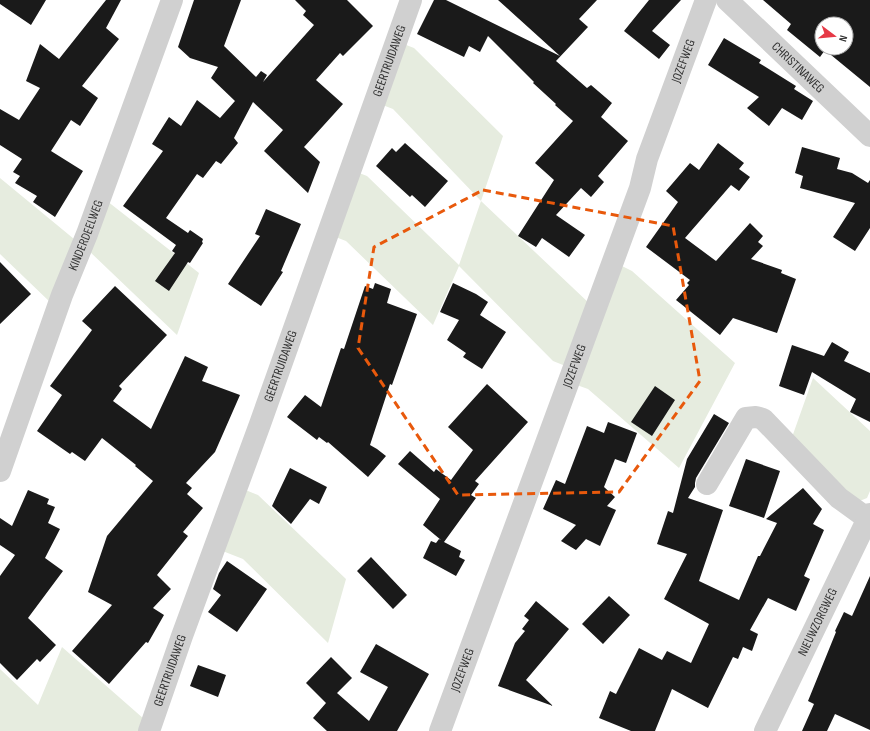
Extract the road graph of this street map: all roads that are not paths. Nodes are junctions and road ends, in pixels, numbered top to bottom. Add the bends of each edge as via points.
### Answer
1 (172, 0) edge
2 (410, 0) edge
3 (706, 0) edge
4 (727, 0) edge
5 (870, 136) edge
6 (0, 471) edge
7 (707, 484) dead end
8 (869, 516) edge
9 (149, 731) edge
10 (440, 731) edge
11 (765, 731) edge

1 - 6 street, KINDERDEELWEG via 87,234 62,295
2 - 9 street, GEERTRUIDAWEG
3 - 10 street, JOZEFWEG via 646,159 640,188
4 - 5 street, CHRISTINAWEG
7 - 8 street via 746,418 756,417 763,419 840,498
8 - 11 street, NIEUWZORGWEG

